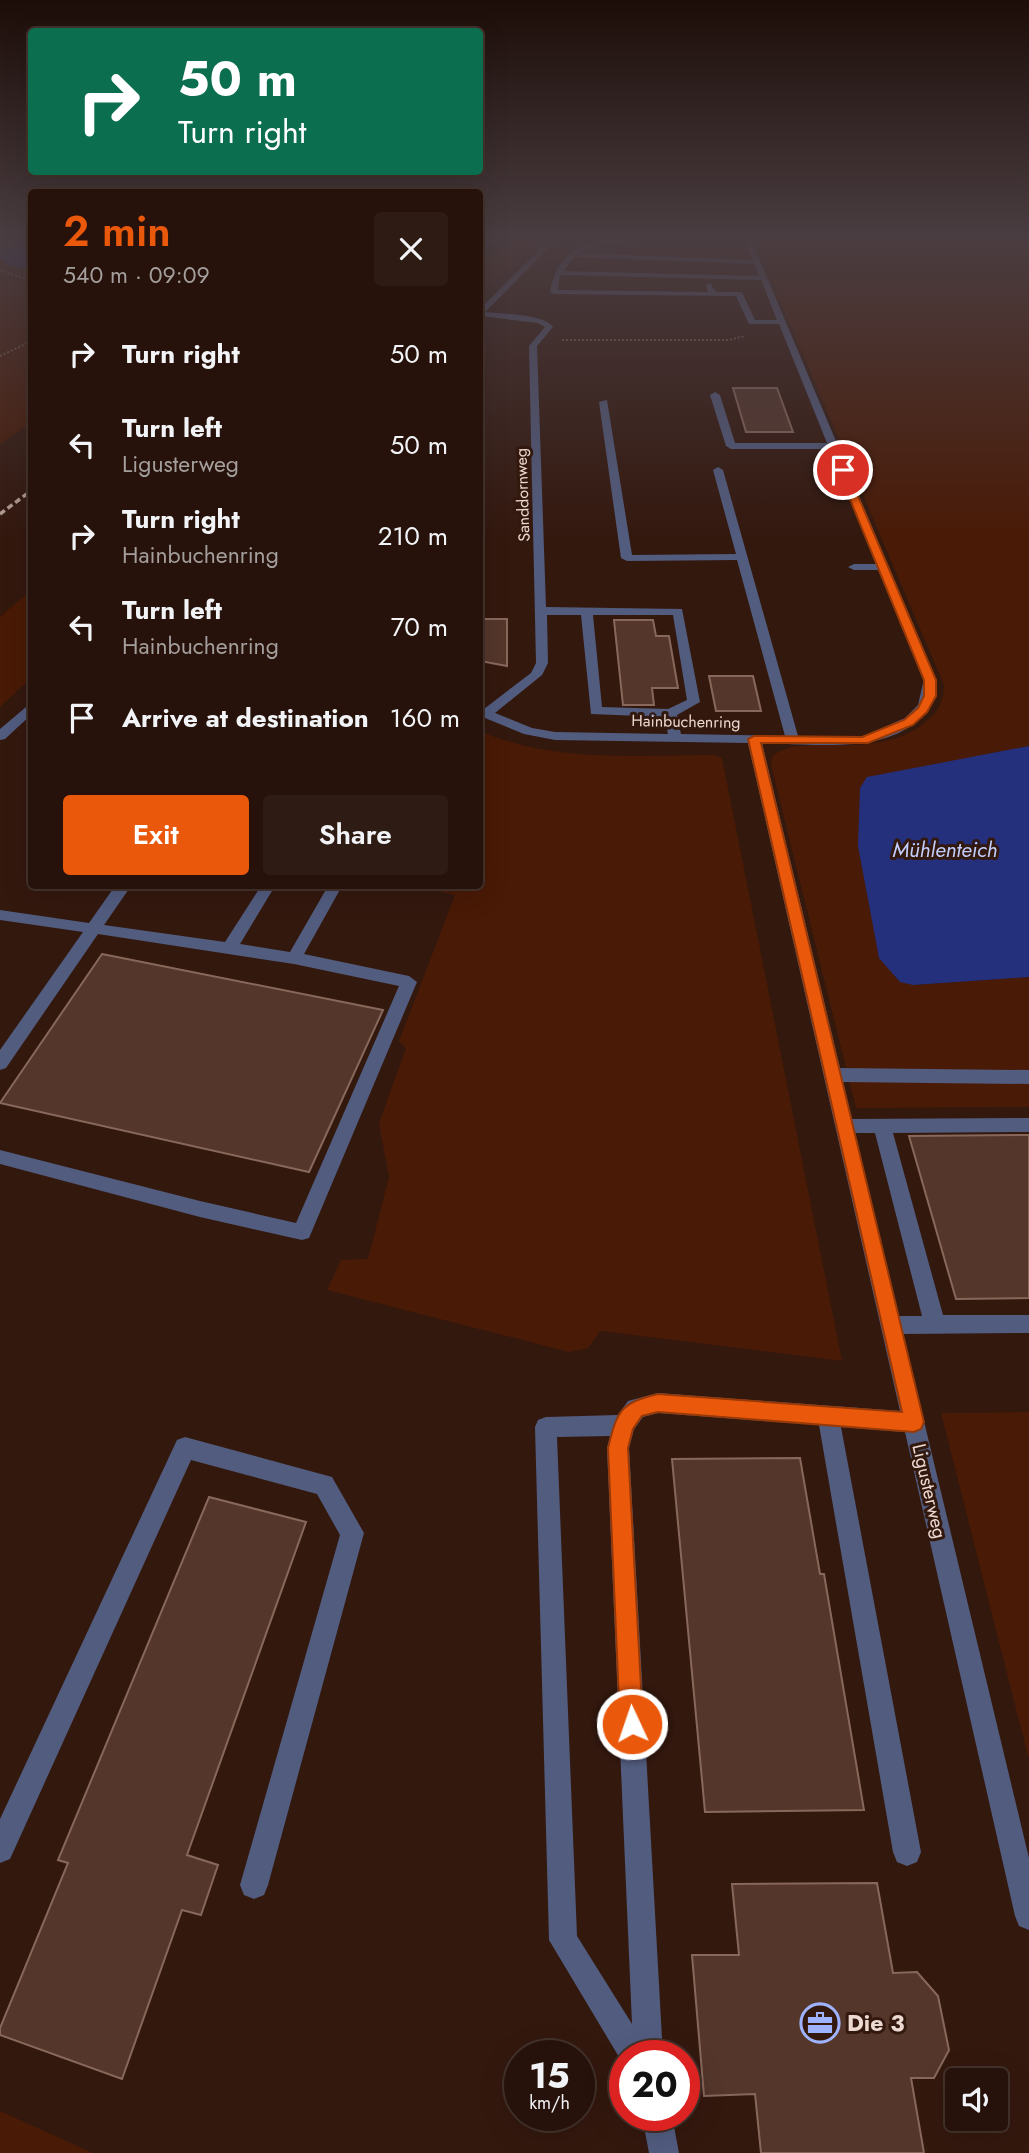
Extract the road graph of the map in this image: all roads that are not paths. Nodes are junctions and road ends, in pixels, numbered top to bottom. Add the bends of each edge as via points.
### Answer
1 (540, 337) edge
2 (788, 337) edge
3 (715, 395) dead end
4 (604, 402) dead end
5 (832, 446) junction
6 (718, 470) dead end
7 (742, 557) junction
8 (854, 567) dead end
9 (883, 567) junction
10 (541, 611) junction
11 (587, 611) junction
12 (28, 710) edge
13 (670, 712) junction
14 (483, 713) edge
15 (0, 736) edge
16 (675, 738) junction
17 (792, 738) junction
18 (754, 739) junction
19 (121, 889) edge
20 (266, 889) edge
21 (333, 889) edge
22 (0, 915) edge
23 (94, 928) junction
24 (229, 948) junction
25 (294, 958) junction
26 (0, 1063) edge
27 (833, 1075) junction
28 (1029, 1077) edge
29 (1029, 1125) edge
30 (845, 1126) junction
31 (882, 1126) junction
32 (0, 1157) edge
33 (1029, 1324) edge
34 (891, 1325) junction
35 (935, 1325) junction
36 (828, 1417) junction
37 (914, 1422) junction
38 (624, 1425) junction
39 (0, 1849) edge
40 (906, 1852) dead end
41 (254, 1885) dead end
42 (1029, 1916) edge
43 (625, 2040) edge
44 (647, 2040) edge
45 (660, 2131) edge
46 (664, 2153) edge

1 - 10 street, Sanddornweg via 533,346
2 - 5 street, Hainbuchenring
3 - 5 street via 731,446
4 - 7 street via 627,558
5 - 9 street, Hainbuchenring
6 - 7 street
7 - 17 street
8 - 9 street
9 - 17 street, Hainbuchenring via 930,680 930,696 923,710 908,722 864,741
10 - 11 street
10 - 14 street, Sanddornweg via 542,663 536,675
11 - 13 street via 596,711
11 - 13 street via 678,611 694,702
12 - 15 street
13 - 16 street
14 - 16 street, Hainbuchenring via 555,736
16 - 18 street, Hainbuchenring
17 - 18 street, Hainbuchenring
18 - 27 street, Ligusterweg
19 - 23 street
20 - 24 street
21 - 25 street
22 - 23 street
23 - 24 street
23 - 26 street
24 - 25 street
25 - 32 street via 409,982 302,1232
27 - 28 street
27 - 30 street, Ligusterweg
29 - 31 street
30 - 31 street
30 - 34 street, Ligusterweg
31 - 35 street
33 - 35 street
34 - 35 street
34 - 37 street, Ligusterweg
36 - 37 street
36 - 38 street via 658,1403 636,1408
36 - 40 street
37 - 42 street, Ligusterweg
38 - 43 street via 546,1427 564,1940
38 - 44 street via 618,1448
39 - 41 street via 186,1448 324,1485 352,1533
45 - 46 street

